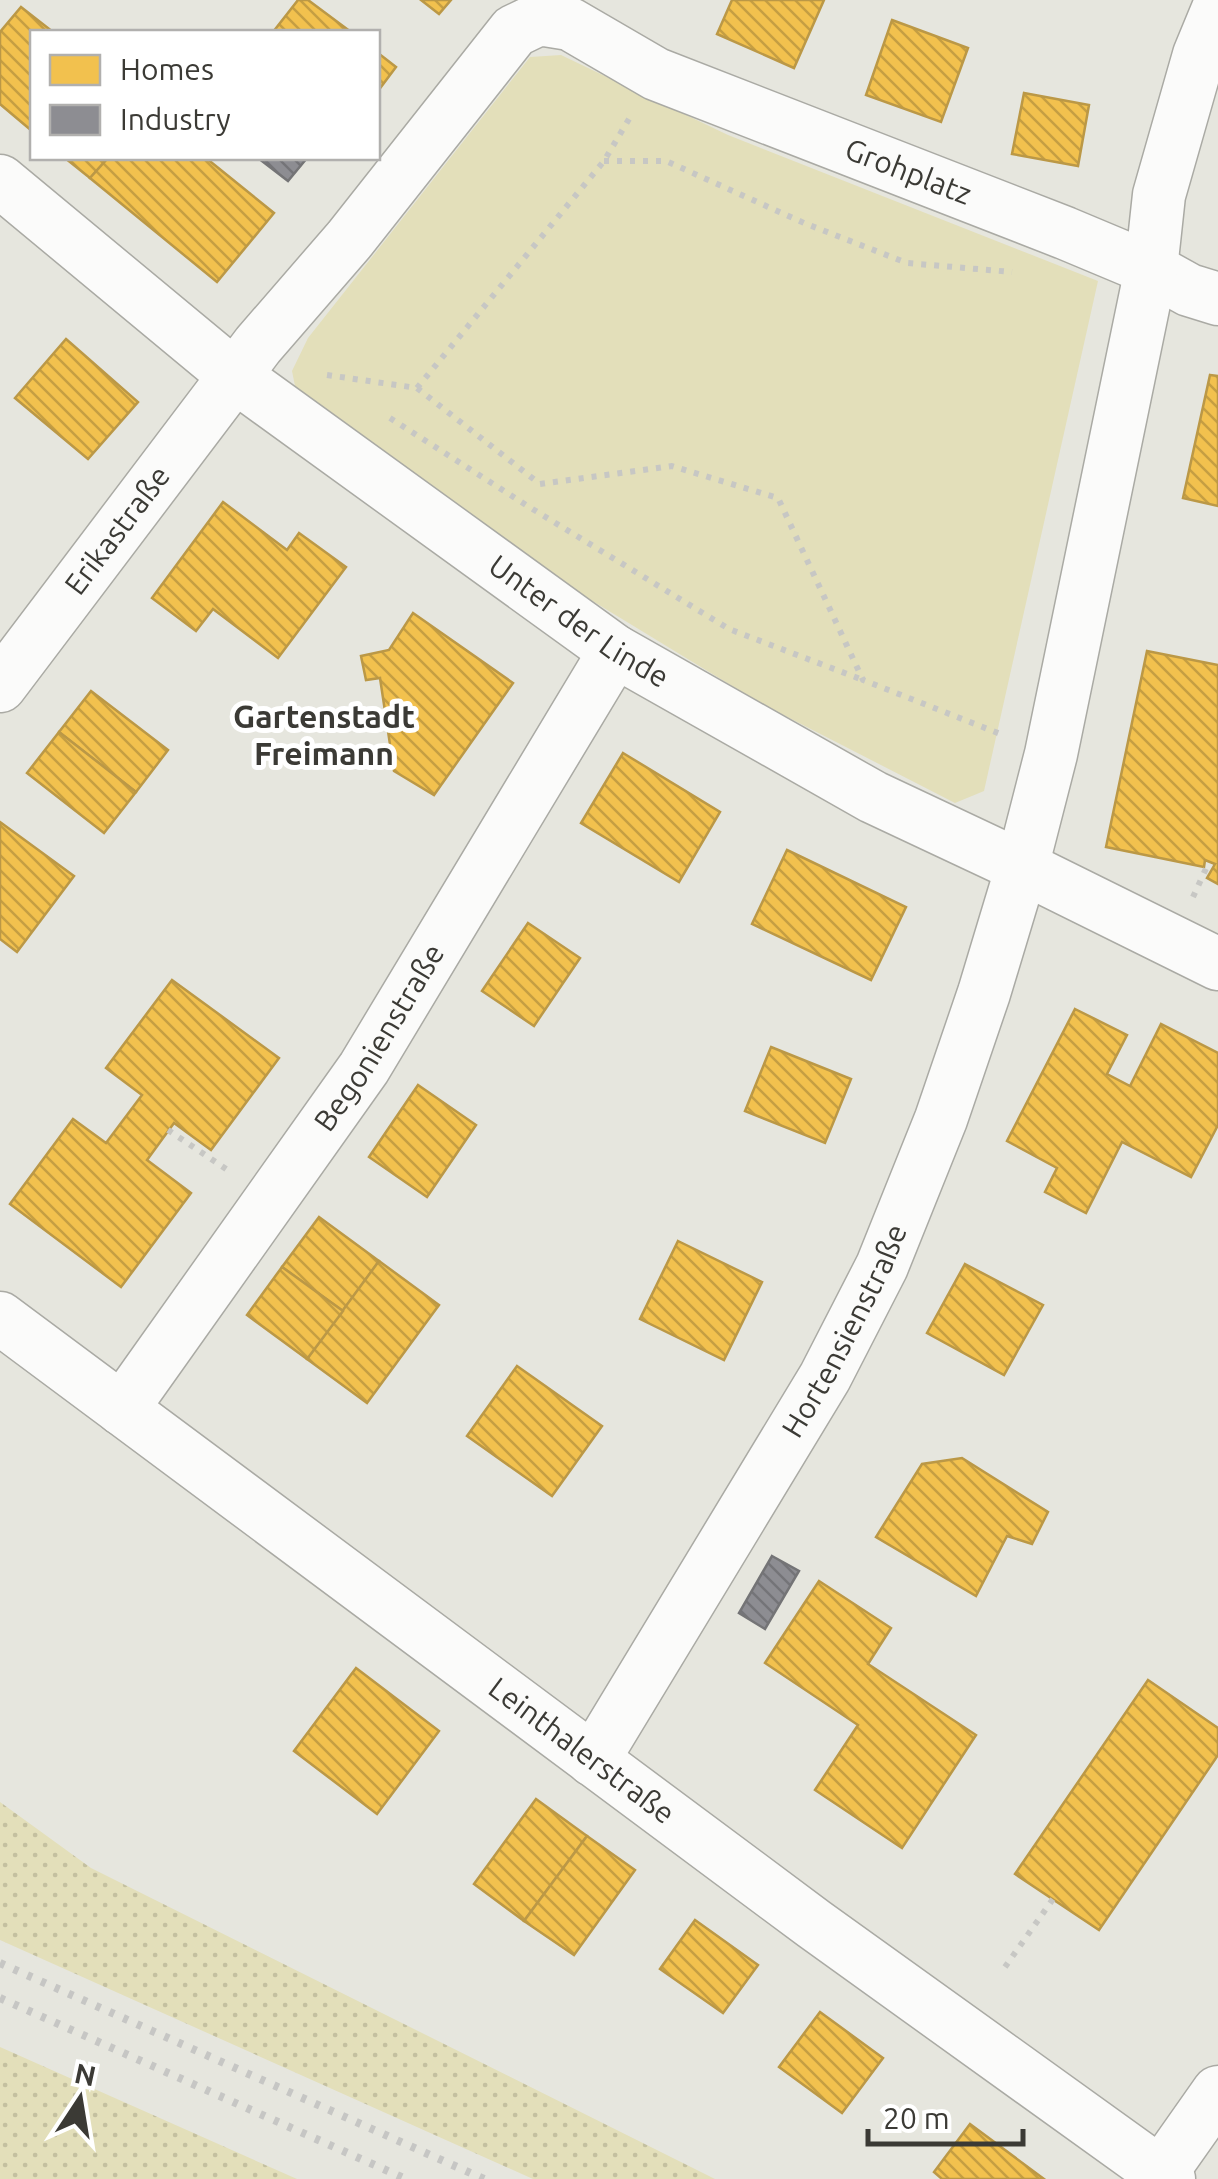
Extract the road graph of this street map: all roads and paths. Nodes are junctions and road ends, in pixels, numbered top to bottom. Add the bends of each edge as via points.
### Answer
1 (1218, 10) edge
2 (656, 74) junction
3 (604, 162) junction
4 (0, 181) edge
5 (1150, 269) junction
6 (1015, 272) dead end
7 (1218, 300) edge
8 (236, 376) junction
9 (339, 384) dead end
10 (417, 388) junction
11 (386, 415) dead end
12 (615, 651) junction
13 (863, 680) junction
14 (0, 686) edge
15 (1051, 754) junction
16 (1022, 866) junction
17 (1218, 964) edge
18 (168, 1130) dead end
19 (270, 1200) junction
20 (0, 1318) edge
21 (122, 1409) junction
22 (592, 1760) junction
23 (1053, 1899) dead end
24 (1005, 1968) dead end
25 (1218, 2092) edge
26 (1165, 2176) edge

1 - 5 street via 1158,195
2 - 3 path
2 - 5 street, Grohplatz
2 - 8 street, Grohplatz via 570,24 539,19 514,30
3 - 6 path via 666,162 907,263
3 - 10 path
4 - 8 street, Unter der Linde
5 - 7 street, Grohplatz
5 - 15 street
8 - 12 street, Unter der Linde
8 - 14 street, Erikastraße
9 - 10 path via 323,374
10 - 13 path via 540,484 672,466 778,498
11 - 13 path via 729,629
12 - 16 street, Unter der Linde via 873,797
12 - 19 street, Begonienstraße via 364,1068
13 - 15 path
15 - 16 street
16 - 17 street, Unter der Linde
16 - 22 street, Hortensienstraße via 941,1119 882,1266 825,1377
18 - 19 path
19 - 21 street, Begonienstraße
20 - 21 street, Leinthalerstraße
21 - 22 street, Leinthalerstraße
22 - 26 street, Leinthalerstraße
23 - 24 path
25 - 26 street

